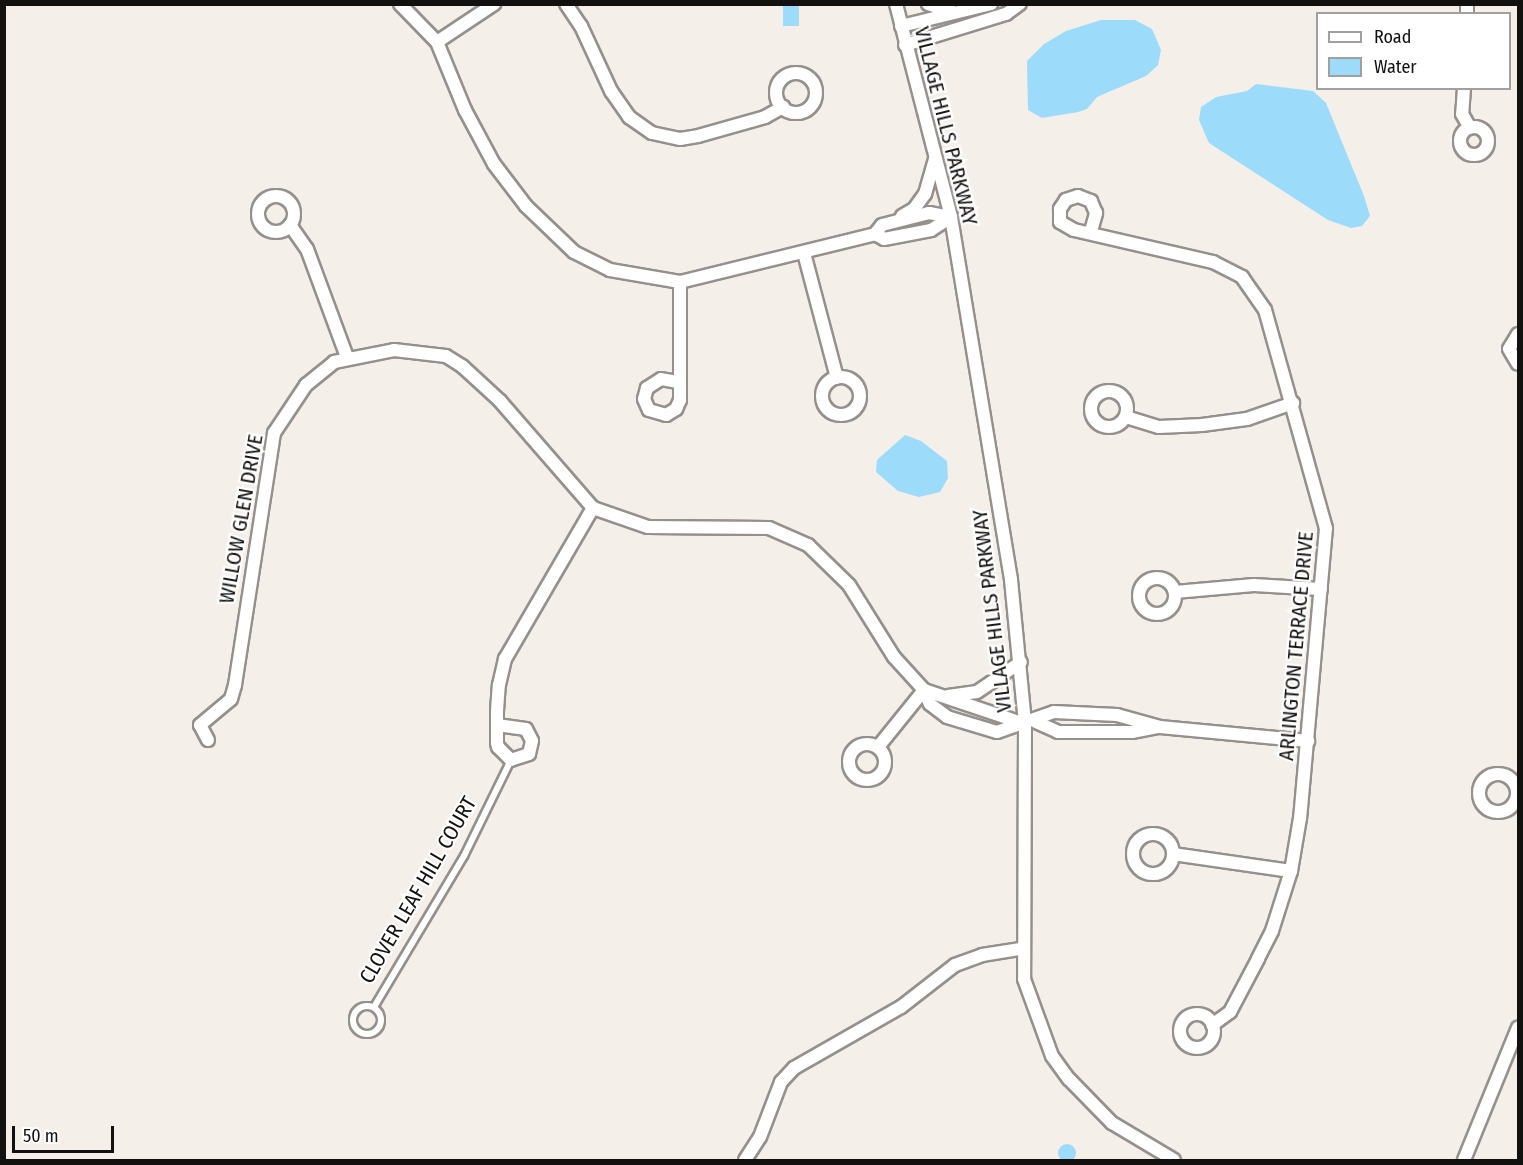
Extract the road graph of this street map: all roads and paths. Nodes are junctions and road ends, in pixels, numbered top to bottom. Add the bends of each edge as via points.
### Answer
1 (400, 4) edge
2 (494, 4) edge
3 (566, 4) edge
4 (896, 4) edge
5 (927, 4) edge
6 (991, 4) edge
7 (1020, 4) edge
8 (954, 12) junction
9 (901, 26) junction
10 (436, 42) junction
11 (905, 45) junction
12 (1464, 90) edge
13 (783, 107) dead end
14 (1470, 128) dead end
15 (935, 157) junction
16 (951, 217) junction
17 (891, 222) junction
18 (290, 225) dead end
19 (1091, 231) dead end
20 (875, 234) junction
21 (804, 253) junction
22 (680, 282) junction
23 (1518, 334) edge
24 (347, 357) junction
25 (1518, 364) edge
26 (837, 378) dead end
27 (679, 388) dead end
28 (1293, 403) junction
29 (1126, 417) dead end
30 (593, 508) junction
31 (1321, 589) junction
32 (1175, 592) dead end
33 (1021, 662) junction
34 (924, 690) junction
35 (947, 696) junction
36 (1031, 723) junction
37 (497, 725) junction
38 (1160, 727) junction
39 (208, 740) dead end
40 (1308, 741) junction
41 (878, 747) dead end
42 (511, 760) junction
43 (1173, 854) dead end
44 (1291, 871) junction
45 (1021, 949) junction
46 (374, 1007) junction
47 (1212, 1024) dead end
48 (1518, 1028) edge
49 (745, 1161) edge
50 (1174, 1161) edge
51 (1464, 1161) edge

1 - 10 street
2 - 10 street
3 - 13 street via 581,26 611,91 629,117 652,133 680,140 765,117
4 - 9 street, VILLAGE HILLS PARKWAY
5 - 8 street
6 - 8 street
7 - 11 street via 1006,14
8 - 9 street
9 - 11 street, VILLAGE HILLS PARKWAY
10 - 22 street via 465,110 494,164 544,226 574,252 610,270
11 - 15 street, VILLAGE HILLS PARKWAY
12 - 14 street via 1462,114
15 - 16 street, VILLAGE HILLS PARKWAY
15 - 17 street via 925,194 914,209
16 - 17 street via 929,213
16 - 20 street via 931,230 884,238
16 - 33 street, VILLAGE HILLS PARKWAY
17 - 20 street
18 - 24 street via 307,249
19 - 28 street, ARLINGTON TERRACE DRIVE via 1213,262 1242,277 1265,310
20 - 21 street
21 - 22 street
21 - 26 street
22 - 27 street
23 - 25 street via 1509,349
24 - 30 street, WILLOW GLEN DRIVE via 394,350 446,356 500,400
24 - 39 street, WILLOW GLEN DRIVE via 334,362 306,385 274,433 236,685 231,699 200,725
28 - 29 street via 1247,419 1202,425 1159,427
28 - 31 street, ARLINGTON TERRACE DRIVE via 1326,528
30 - 34 street via 648,527 769,528 808,545 849,585 894,657
30 - 37 street via 509,650 499,685
31 - 32 street via 1254,585
31 - 40 street, ARLINGTON TERRACE DRIVE
33 - 35 street via 977,692
33 - 36 street, VILLAGE HILLS PARKWAY
34 - 35 street
34 - 36 street via 930,704 947,717 982,730 1004,732
34 - 41 street
35 - 36 street
36 - 38 street via 1058,732 1132,732
36 - 38 street via 1054,712 1117,715
36 - 45 street, VILLAGE HILLS PARKWAY
37 - 42 street via 498,747
37 - 42 street via 521,726 530,734 529,754
38 - 40 street
40 - 44 street, ARLINGTON TERRACE DRIVE
42 - 46 lane, CLOVER LEAF HILL COURT via 464,856
43 - 44 street
44 - 47 street, ARLINGTON TERRACE DRIVE via 1276,922 1258,959 1230,1012
45 - 49 street via 982,955 955,965 901,1007 794,1068 781,1082 760,1137
45 - 50 street, VILLAGE HILLS PARKWAY via 1031,1004 1064,1072 1112,1123
46 - 46 lane, CLOVER LEAF HILL COURT via 362,1006 355,1012 354,1026 360,1033 369,1034 381,1026 381,1016
48 - 51 street

